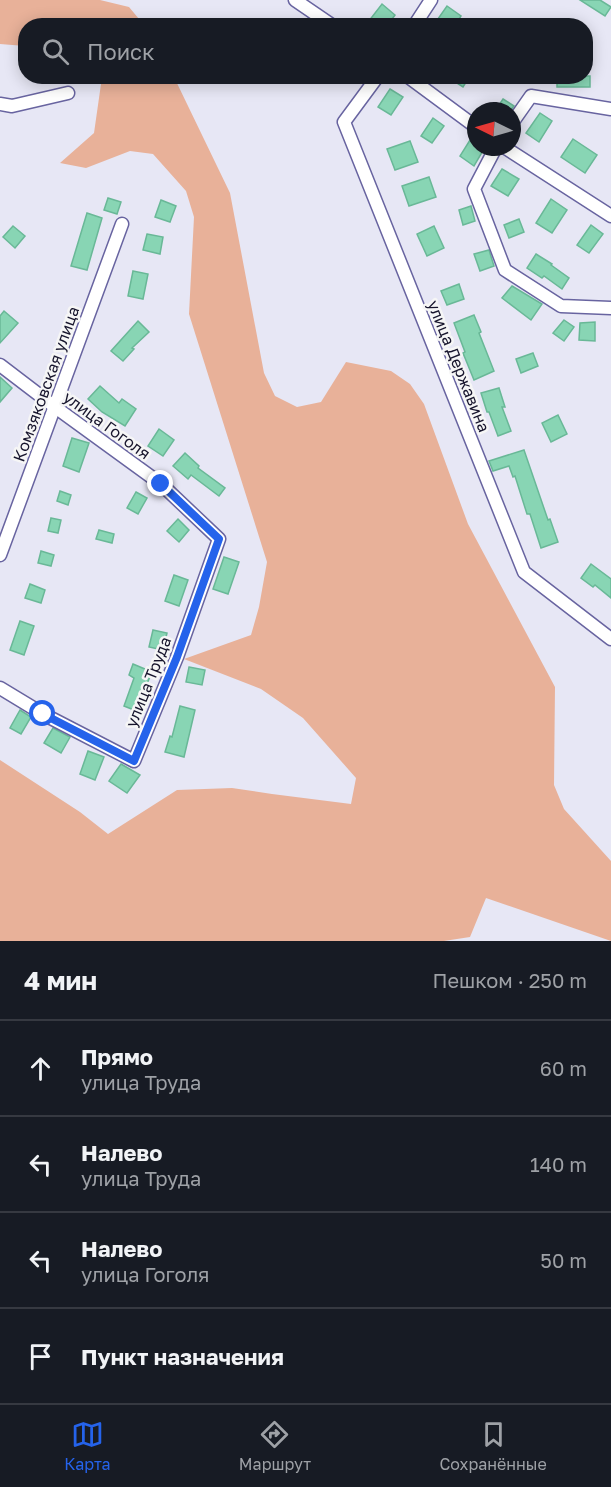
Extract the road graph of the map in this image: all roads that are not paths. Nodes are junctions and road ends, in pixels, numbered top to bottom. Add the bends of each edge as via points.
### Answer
1 (294, 0) edge
2 (431, 0) edge
3 (321, 18) edge
4 (419, 18) edge
5 (372, 84) edge
6 (418, 84) edge
7 (68, 93) dead end
8 (0, 105) edge
9 (611, 109) edge
10 (521, 110) edge
11 (467, 120) edge
12 (491, 156) edge
13 (518, 156) edge
14 (611, 216) edge
15 (122, 224) dead end
16 (611, 308) edge
17 (0, 365) edge
18 (55, 407) junction
19 (219, 539) joint
20 (0, 555) edge
21 (611, 639) edge
22 (0, 688) edge

1 - 3 street
2 - 4 street
5 - 21 street, улица Державина via 344,122 524,572
6 - 11 street
7 - 8 street via 12,106
9 - 10 street via 531,96
12 - 16 street via 474,189 505,270 561,306
13 - 14 street
15 - 18 street, Комзяковская улица
17 - 18 street, улица Гоголя
18 - 19 street, улица Гоголя via 161,484
18 - 20 street, Комзяковская улица
19 - 22 street, улица Труда via 134,761

